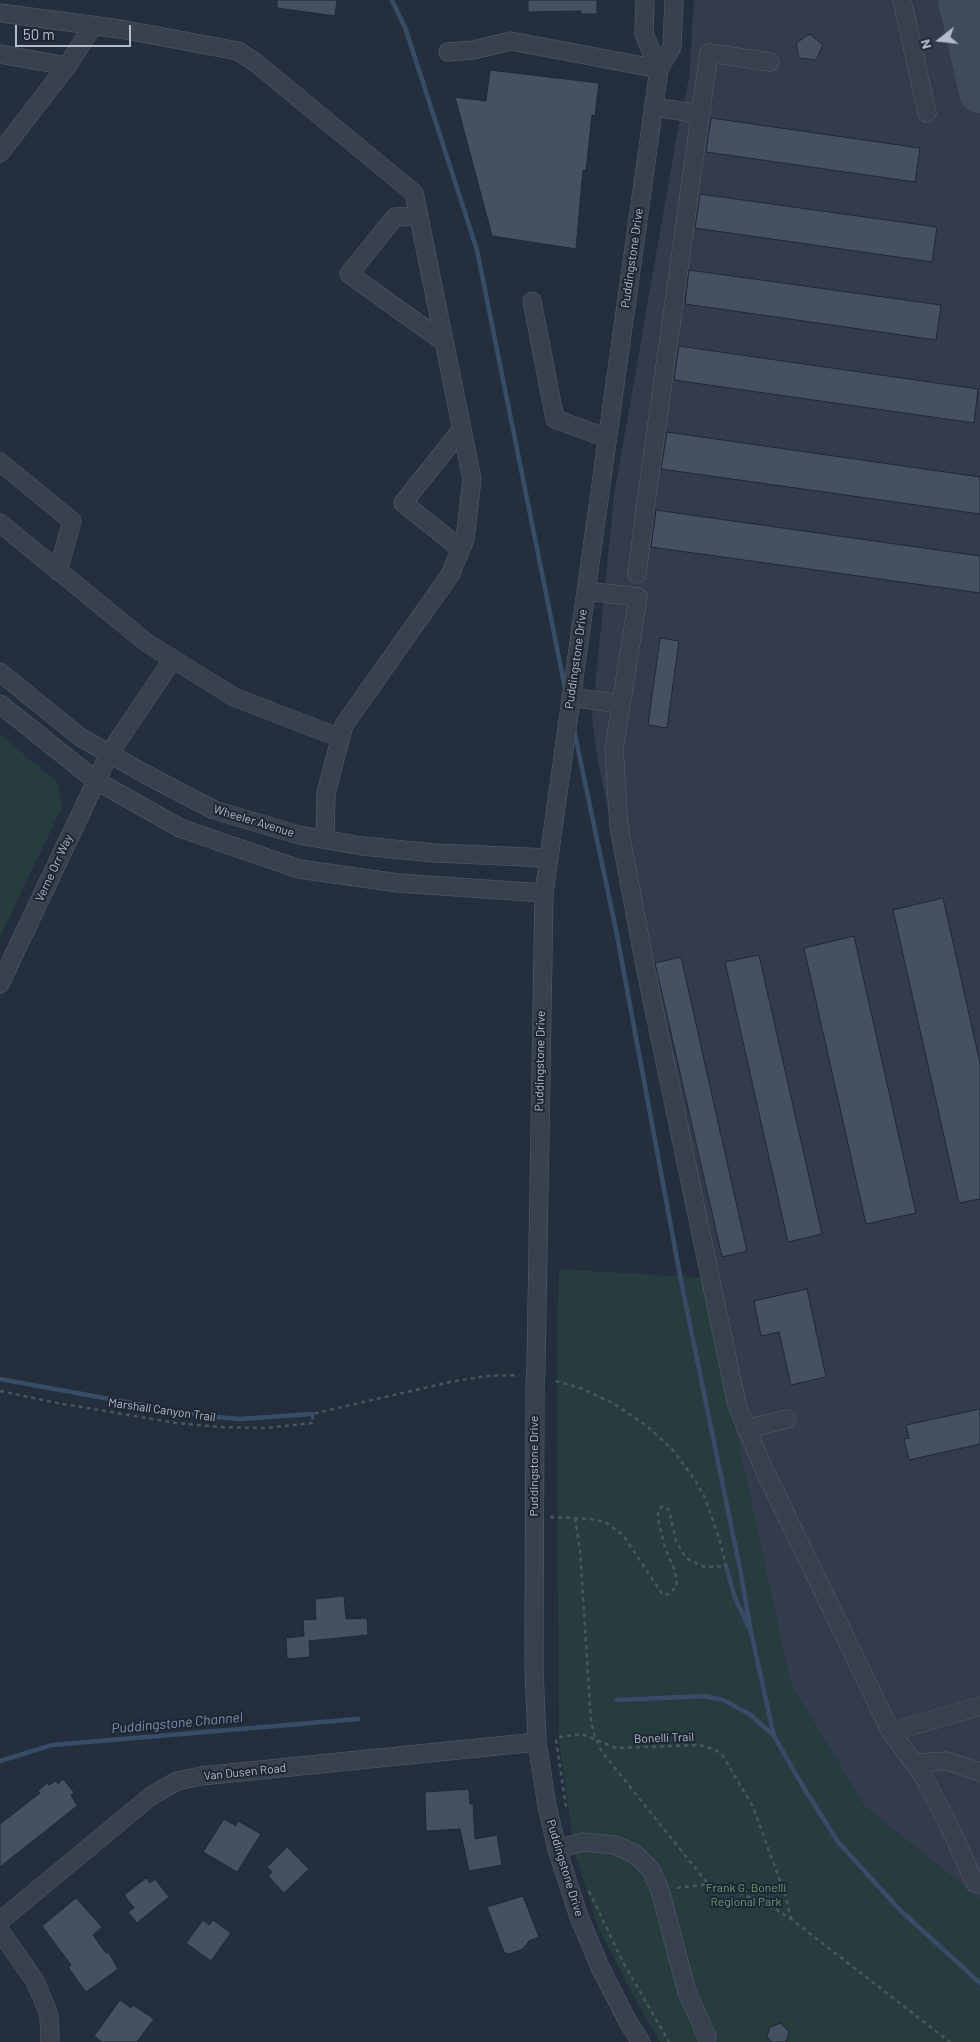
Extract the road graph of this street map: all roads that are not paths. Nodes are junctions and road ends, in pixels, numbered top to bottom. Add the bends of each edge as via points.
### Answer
1 (644, 0) edge
2 (674, 0) edge
3 (902, 0) edge
4 (0, 14) edge
5 (93, 26) junction
6 (448, 52) dead end
7 (0, 54) edge
8 (770, 62) dead end
9 (67, 66) junction
10 (658, 69) junction
11 (653, 107) junction
12 (927, 113) dead end
13 (701, 114) junction
14 (0, 153) edge
15 (419, 216) junction
16 (532, 300) dead end
17 (444, 342) junction
18 (462, 429) junction
19 (607, 438) junction
20 (0, 462) edge
21 (0, 523) edge
22 (461, 548) junction
23 (58, 571) junction
24 (637, 574) dead end
25 (586, 591) junction
26 (173, 659) junction
27 (0, 672) edge
28 (571, 697) junction
29 (0, 704) edge
30 (621, 704) junction
31 (340, 738) junction
32 (109, 754) junction
33 (95, 780) junction
34 (325, 839) junction
35 (548, 858) junction
36 (544, 893) junction
37 (0, 984) edge
38 (787, 1419) dead end
39 (746, 1429) junction
40 (980, 1706) edge
41 (891, 1732) junction
42 (538, 1742) junction
43 (914, 1763) junction
44 (980, 1772) edge
45 (557, 1849) junction
46 (980, 1884) edge
47 (0, 1921) edge
48 (0, 1931) edge
49 (707, 2036) dead end
50 (50, 2042) edge
51 (641, 2042) edge

1 - 10 street, Puddingstone Drive via 644,34
2 - 10 street, Puddingstone Drive via 672,47
3 - 12 street
4 - 5 street
5 - 9 street
5 - 15 street via 238,51 256,62 414,192
6 - 10 street via 511,41
7 - 9 street
8 - 13 street via 710,53
9 - 14 street
10 - 11 street, Puddingstone Drive
11 - 13 street
11 - 19 street, Puddingstone Drive
13 - 24 street
15 - 17 street
15 - 17 street via 395,217 349,274
16 - 19 street via 555,419
17 - 18 street
18 - 22 street via 472,479 465,539
18 - 22 street via 403,503
19 - 25 street, Puddingstone Drive
20 - 23 street via 72,521
21 - 23 street
22 - 31 street via 450,576 344,725
23 - 26 street via 147,643
25 - 28 street, Puddingstone Drive
25 - 30 street via 638,597
26 - 31 street via 234,697
26 - 32 street, Verne Orr Way
27 - 32 street, Wheeler Avenue via 80,737
28 - 30 street
28 - 35 street, Puddingstone Drive
29 - 33 street
30 - 39 street via 614,749 619,827 705,1258 737,1405
31 - 34 street via 326,793
32 - 33 street, Verne Orr Way
32 - 34 street, Wheeler Avenue via 214,810 299,835
33 - 36 street via 180,828 299,869 398,883
33 - 37 street, Verne Orr Way
34 - 35 street, Wheeler Avenue via 434,853
35 - 36 street, Puddingstone Drive
36 - 42 street, Puddingstone Drive via 535,1376 534,1668
38 - 39 street
39 - 41 street
40 - 41 street
41 - 43 street
42 - 45 street, Puddingstone Drive
42 - 47 street, Van Dusen Road via 177,1781 151,1796
43 - 44 street via 947,1761
43 - 46 street via 950,1828 975,1883
45 - 49 street via 583,1842 615,1846 635,1854 651,1870 660,1890 687,1992
45 - 51 street, Puddingstone Drive via 579,1917 600,1966
48 - 50 street via 35,1981 49,2015

